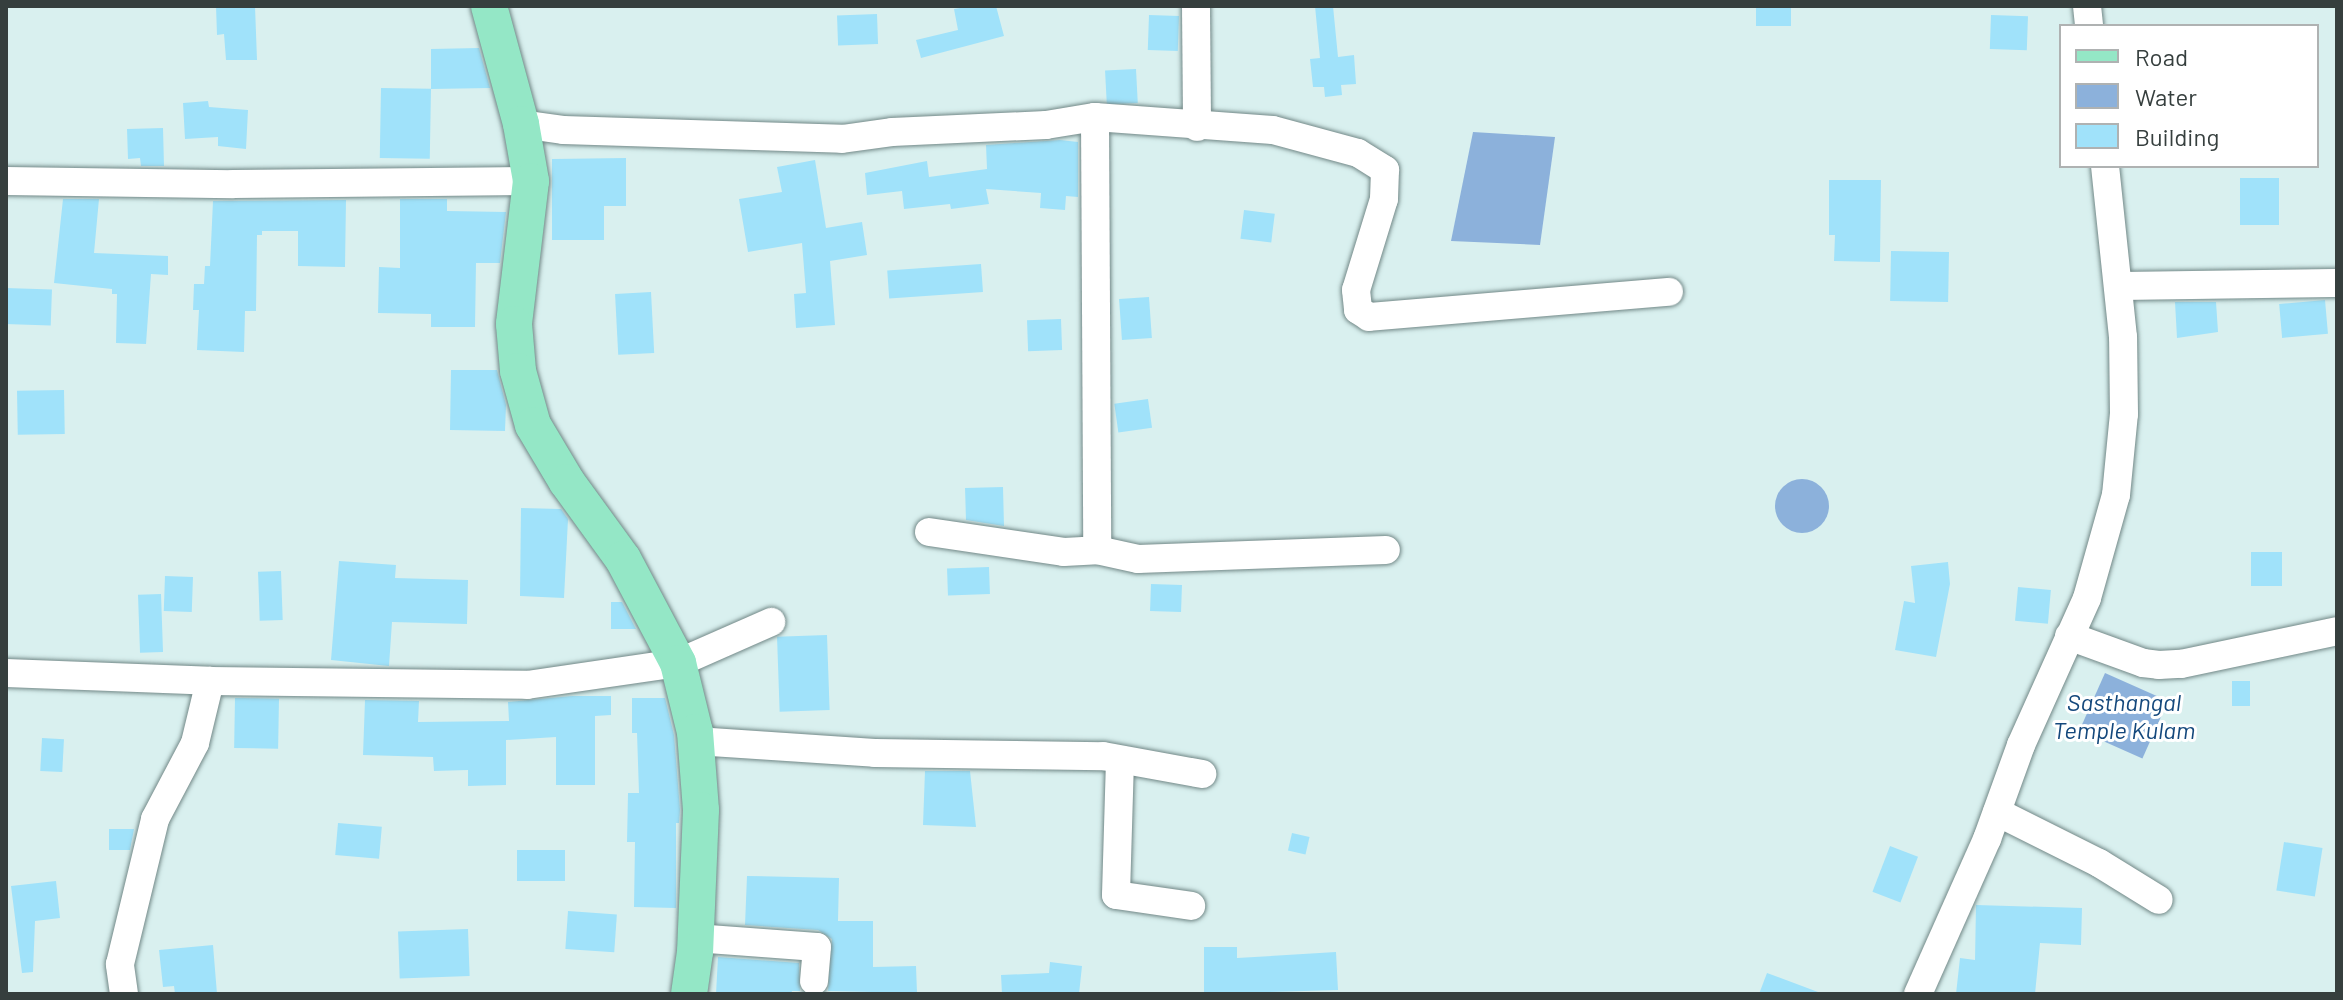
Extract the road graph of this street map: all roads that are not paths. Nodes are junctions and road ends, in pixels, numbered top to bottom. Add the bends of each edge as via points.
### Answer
1 (489, 6) edge
2 (1196, 6) edge
3 (1095, 117) junction
4 (521, 124) junction
5 (1197, 127) junction
6 (2105, 168) edge
7 (6, 181) edge
8 (531, 181) junction
9 (2337, 283) edge
10 (2118, 286) junction
11 (1669, 292) dead end
12 (929, 532) dead end
13 (1097, 550) junction
14 (1386, 550) dead end
15 (771, 622) dead end
16 (2337, 631) edge
17 (2069, 636) junction
18 (678, 663) junction
19 (6, 673) edge
20 (210, 681) junction
21 (696, 741) junction
22 (1120, 760) junction
23 (1202, 774) dead end
24 (1997, 812) junction
25 (2159, 900) dead end
26 (1191, 906) dead end
27 (695, 938) junction
28 (814, 981) dead end
29 (124, 994) edge
30 (689, 994) edge
31 (1918, 994) edge

1 - 4 main road
2 - 5 street
3 - 4 street via 842,139 563,130
3 - 5 street
3 - 13 street
4 - 8 main road
5 - 11 street via 1273,130 1380,164 1388,185 1356,290 1358,310 1369,317
6 - 10 street
7 - 8 street
8 - 18 main road via 514,324 518,371 533,425 623,559
9 - 10 street
10 - 17 street via 2124,414 2116,495 2087,598
12 - 13 street via 1064,552
13 - 14 street via 1138,559
15 - 18 street
16 - 17 street via 2159,665
17 - 24 street
18 - 20 street via 527,685
18 - 21 main road
19 - 20 street
20 - 29 street via 195,743 155,819 120,964
21 - 22 street
21 - 27 main road via 701,810
22 - 23 street
22 - 26 street via 1116,895
24 - 25 street
24 - 31 street
27 - 28 street via 817,947
27 - 30 main road

